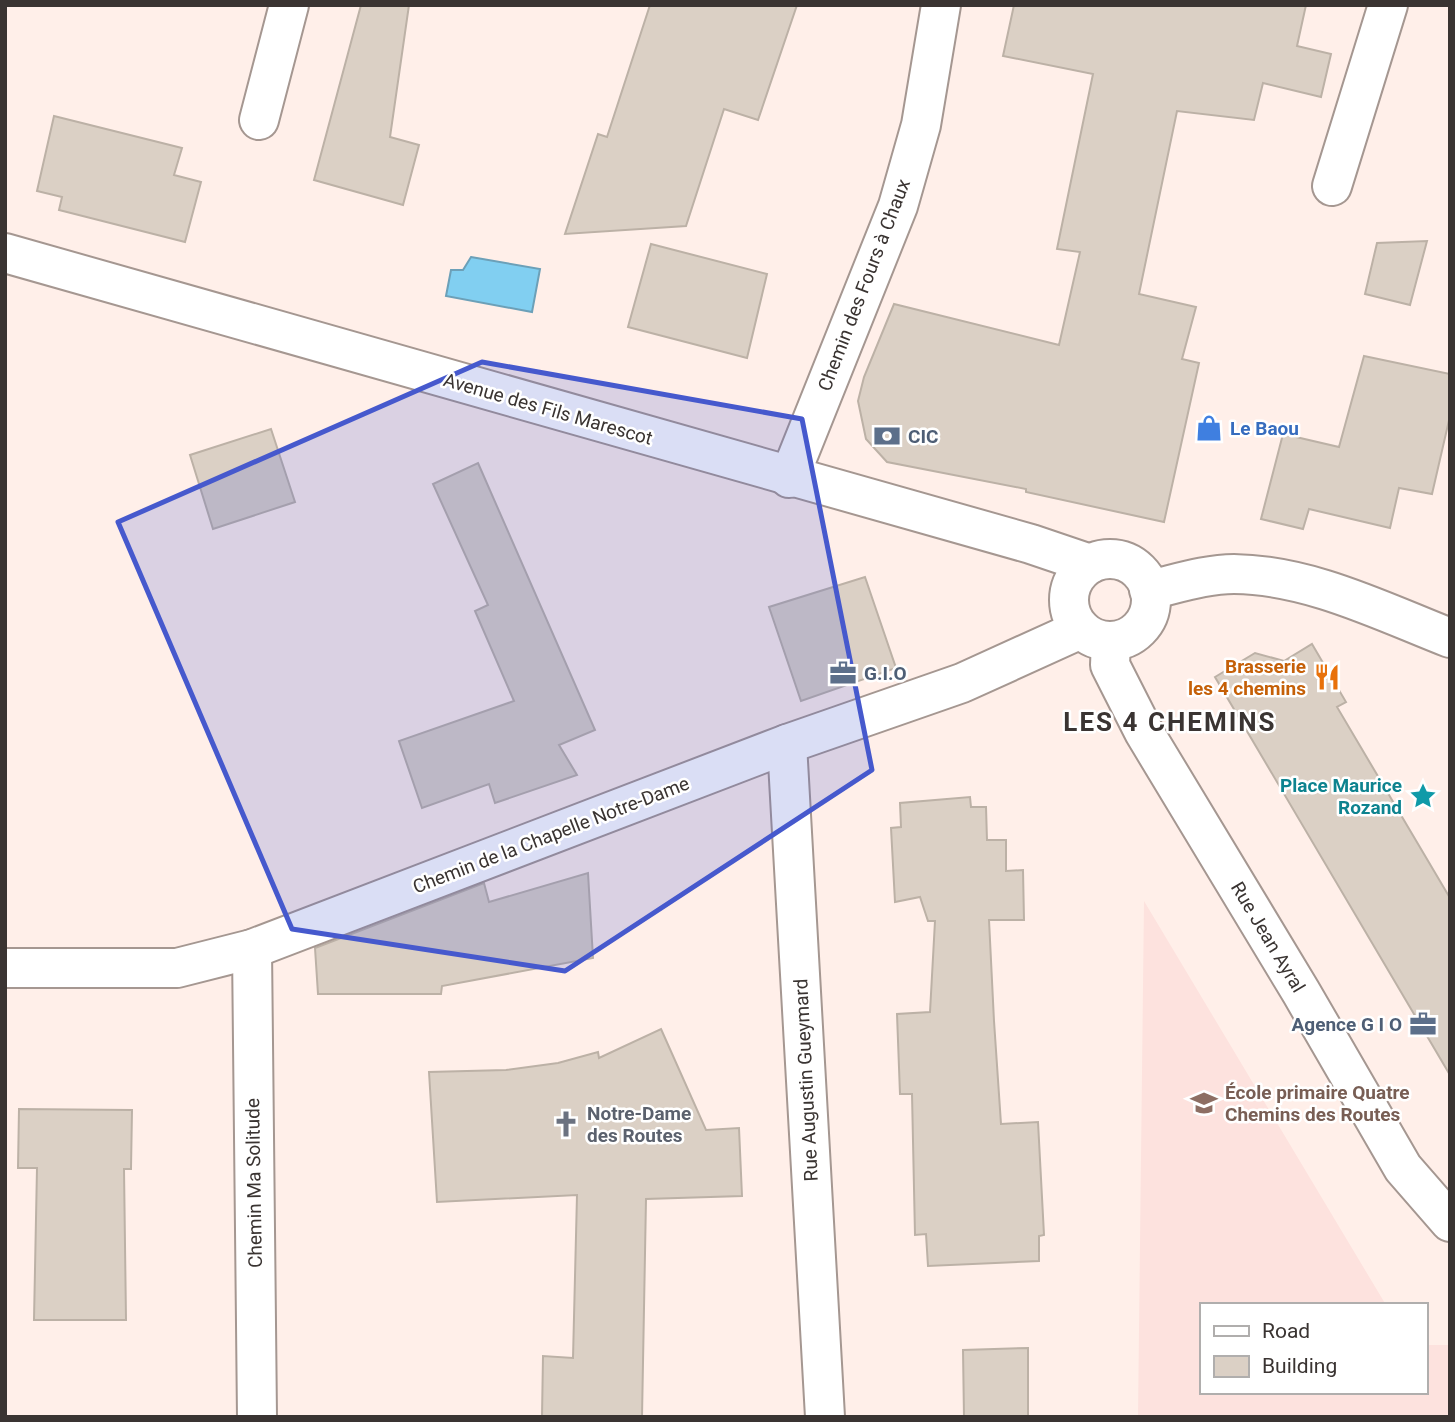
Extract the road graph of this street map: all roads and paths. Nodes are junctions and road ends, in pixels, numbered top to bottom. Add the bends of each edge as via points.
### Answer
1 (289, 5) edge
2 (941, 5) edge
3 (1388, 5) edge
4 (259, 120) dead end
5 (1332, 186) dead end
6 (5, 253) edge
7 (789, 478) junction
8 (1090, 564) junction
9 (1149, 590) junction
10 (1443, 625) edge
11 (1096, 635) junction
12 (787, 744) junction
13 (252, 949) junction
14 (5, 968) edge
15 (1450, 1222) edge
16 (257, 1417) edge
17 (825, 1417) edge

1 - 4 street
2 - 7 street, Chemin des Fours à Chaux via 921,125 898,206
3 - 5 street
6 - 7 street, Avenue des Fils Marescot
7 - 8 street, Avenue des Fils Marescot
8 - 9 street via 1118,559 1132,565
8 - 11 street via 1076,577 1069,595 1071,614
9 - 10 street via 1232,574 1266,578
9 - 11 street via 1151,605 1137,631 1123,640
11 - 12 street, Chemin de la Chapelle Notre-Dame
11 - 15 street, Rue Jean Ayral via 1144,732 1403,1168
12 - 13 street, Chemin de la Chapelle Notre-Dame
12 - 17 street, Rue Augustin Gueymard
13 - 14 street, Chemin de la Chapelle Notre-Dame via 177,968
13 - 16 street, Chemin Ma Solitude

